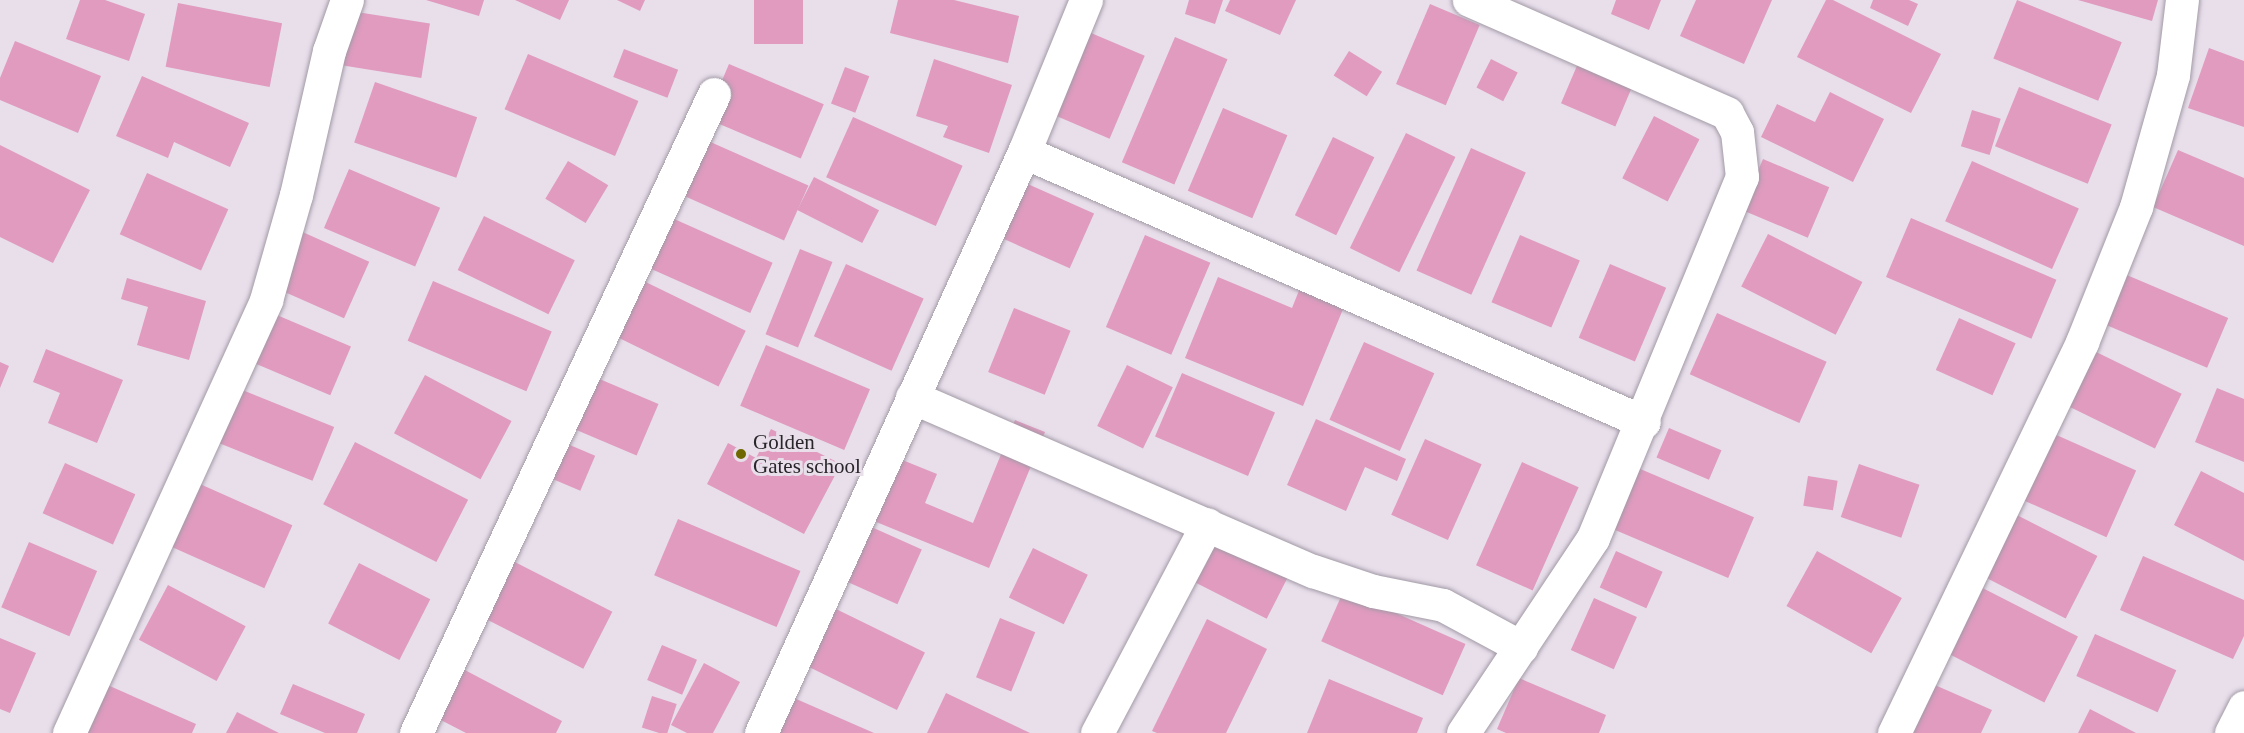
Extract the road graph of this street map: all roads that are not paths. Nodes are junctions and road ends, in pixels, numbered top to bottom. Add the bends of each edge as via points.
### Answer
1 (347, 0) edge
2 (1086, 0) edge
3 (1469, 0) edge
4 (2182, 0) edge
5 (714, 94) dead end
6 (1024, 152) junction
7 (912, 397) junction
8 (1644, 422) junction
9 (1207, 524) junction
10 (1521, 647) junction
11 (2244, 706) edge
12 (69, 733) edge
13 (416, 733) edge
14 (761, 733) edge
15 (1097, 733) edge
16 (1463, 733) edge
17 (1894, 733) edge
18 (2231, 733) edge

1 - 12 street via 329,51 296,195 266,300
2 - 6 street
3 - 8 street via 1727,113 1737,132 1742,177
4 - 17 street via 2173,75 2136,207 2082,342
5 - 13 street
6 - 7 street
6 - 8 street
7 - 9 street
7 - 14 street
8 - 10 street via 1593,538
9 - 10 street via 1313,571 1373,591 1443,605
9 - 15 street
10 - 16 street
11 - 18 street

